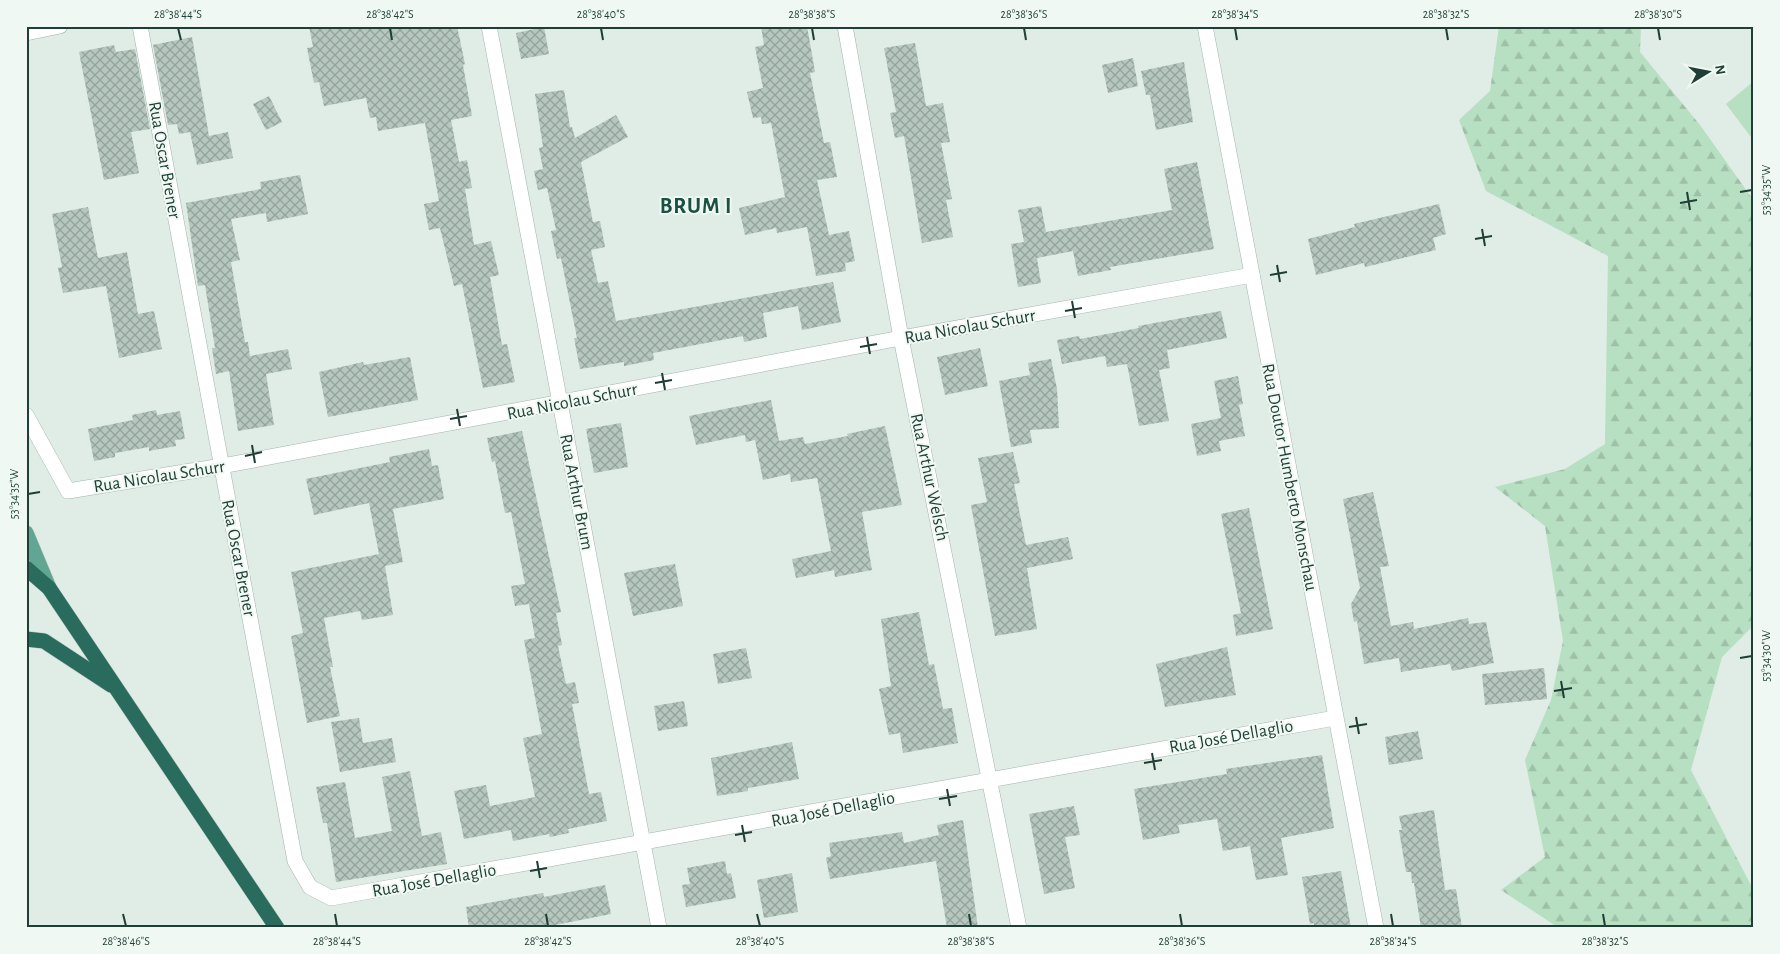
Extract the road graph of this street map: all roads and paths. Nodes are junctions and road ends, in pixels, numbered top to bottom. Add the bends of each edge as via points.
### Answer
1 (60, 26) edge
2 (140, 26) edge
3 (489, 26) edge
4 (845, 26) edge
5 (1205, 26) edge
6 (26, 33) edge
7 (1252, 275) junction
8 (901, 338) junction
9 (560, 403) junction
10 (26, 415) edge
11 (222, 466) junction
12 (26, 533) edge
13 (26, 568) edge
14 (49, 588) junction
15 (26, 639) edge
16 (117, 688) junction
17 (1335, 718) junction
18 (991, 779) junction
19 (643, 845) junction
20 (330, 898) joint
21 (277, 928) edge
22 (659, 928) edge
23 (1019, 928) edge
24 (1376, 928) edge

1 - 6 street
2 - 11 street, Rua Oscar Brener
3 - 9 street, Rua Arthur Brum
4 - 8 street, Rua Arthur Welsch
5 - 7 street, Rua Doutor Humberto Monschau
7 - 8 street, Rua Nicolau Schurr
7 - 17 street, Rua Doutor Humberto Monschau
8 - 9 street, Rua Nicolau Schurr
8 - 18 street, Rua Arthur Welsch
9 - 11 street, Rua Nicolau Schurr
9 - 19 street, Rua Arthur Brum
10 - 11 street, Rua Nicolau Schurr via 68,491
11 - 20 street, Rua Oscar Brener via 295,861 310,886
12 - 14 main road
13 - 14 highway
14 - 16 highway
15 - 16 highway via 44,641
16 - 21 highway
17 - 18 street, Rua José Dellaglio
17 - 24 street, Rua Doutor Humberto Monschau
18 - 19 street, Rua José Dellaglio
18 - 23 street, Rua Arthur Welsch
19 - 20 street, Rua José Dellaglio
19 - 22 street, Rua Arthur Brum

